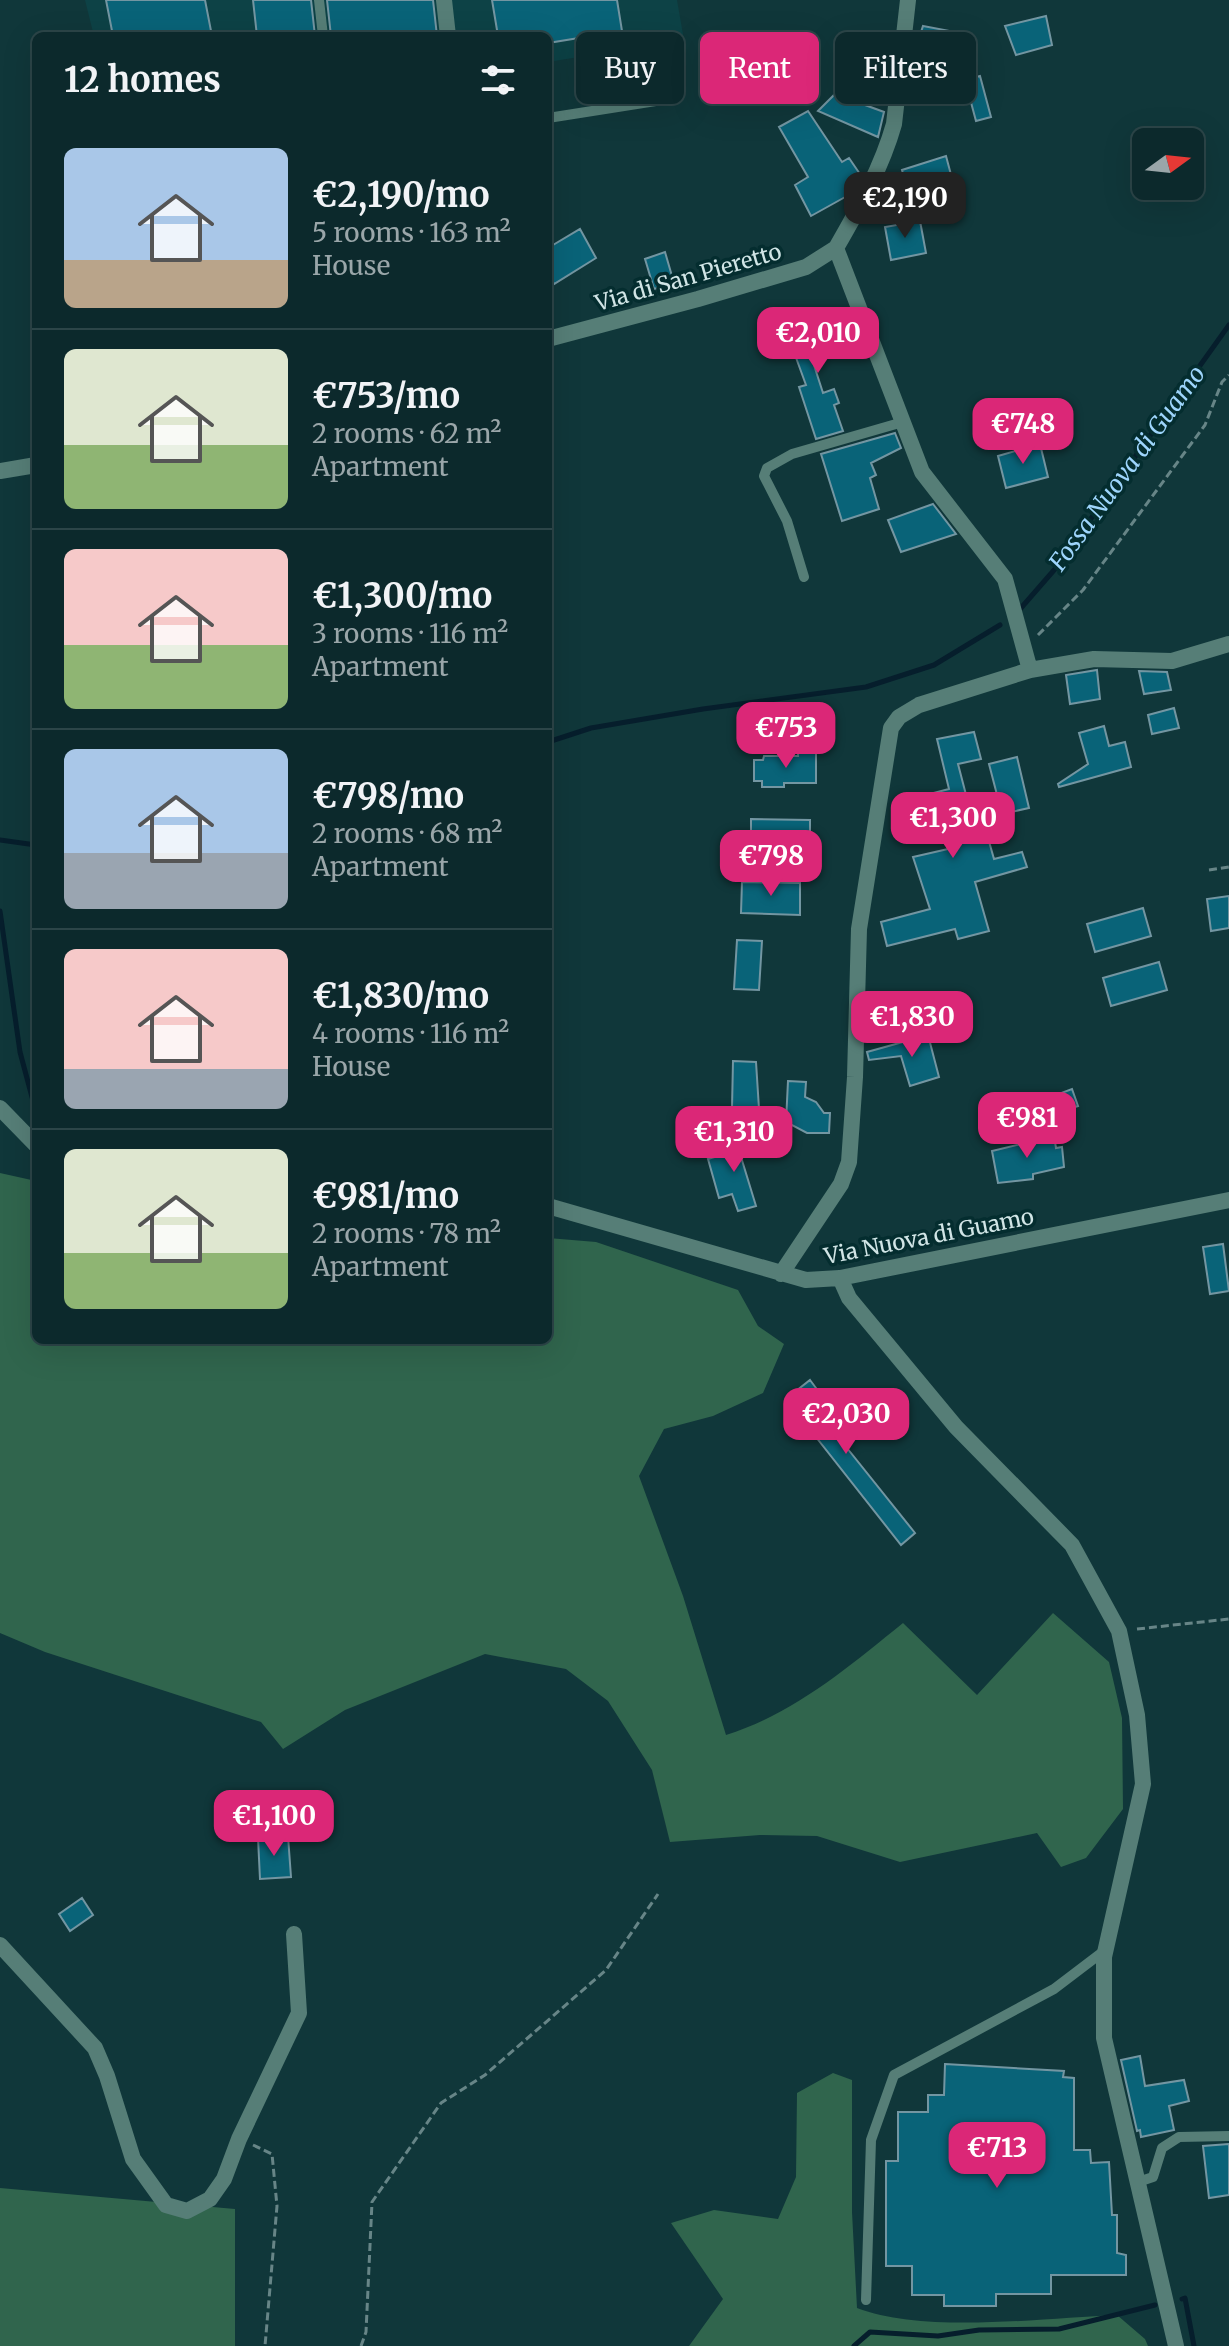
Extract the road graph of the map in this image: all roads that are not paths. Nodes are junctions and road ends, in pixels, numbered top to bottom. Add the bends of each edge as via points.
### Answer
1 (319, 0) edge
2 (444, 0) edge
3 (908, 0) edge
4 (323, 32) edge
5 (448, 32) edge
6 (637, 104) edge
7 (552, 117) edge
8 (836, 248) junction
9 (552, 338) edge
10 (903, 422) junction
11 (32, 466) edge
12 (0, 471) edge
13 (804, 577) dead end
14 (1229, 644) edge
15 (1030, 670) junction
16 (0, 1108) edge
17 (21, 1132) junction
18 (0, 1135) edge
19 (32, 1142) edge
20 (1229, 1200) edge
21 (552, 1207) edge
22 (781, 1274) junction
23 (840, 1278) junction
24 (294, 1934) dead end
25 (0, 1945) edge
26 (1106, 1949) junction
27 (1229, 2136) edge
28 (1138, 2182) junction
29 (866, 2300) dead end
30 (1176, 2346) edge

1 - 4 lane
2 - 5 street
3 - 8 street via 889,142
6 - 7 lane
8 - 9 street, Via di San Pieretto via 806,267
8 - 10 street
10 - 13 lane via 792,454 767,468 764,476 787,521
10 - 15 street via 922,472 1005,579
11 - 12 street
14 - 15 street via 1172,661 1094,659
15 - 22 street via 919,705 891,728 859,929 849,1162 841,1184
16 - 17 street
17 - 18 street
17 - 19 street
20 - 23 street, Via Nuova di Guamo
21 - 22 street, Via Nuova di Guamo
22 - 23 street, Via Nuova di Guamo via 806,1280
23 - 26 street via 849,1298 956,1427 1072,1545 1119,1631 1137,1715 1143,1784
24 - 25 street via 299,2013 224,2179 210,2199 187,2211 166,2205 133,2159 95,2048
26 - 28 street via 1104,2038
26 - 29 lane via 1054,1989 894,2075 871,2140
27 - 28 lane via 1179,2137 1162,2148 1153,2177
28 - 30 street

